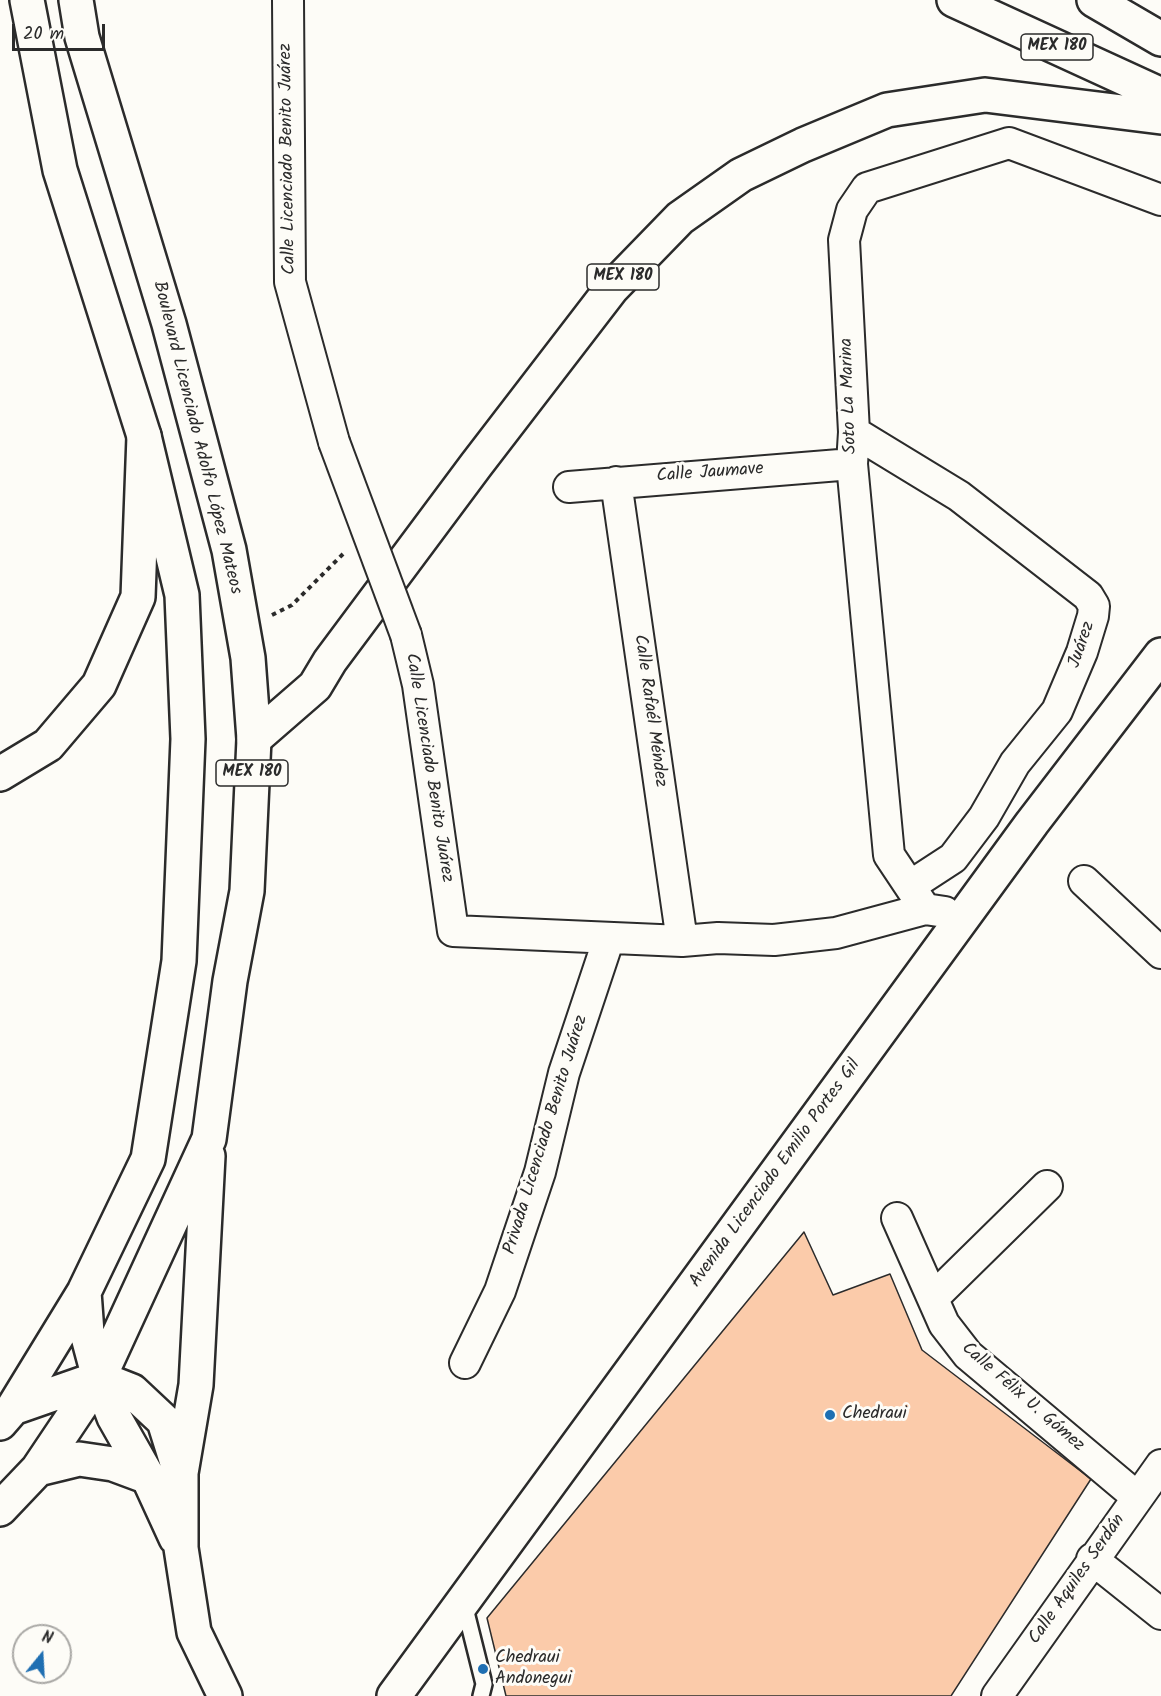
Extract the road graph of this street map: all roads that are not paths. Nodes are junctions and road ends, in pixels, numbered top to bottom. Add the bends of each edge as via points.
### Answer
1 (27, 0) edge
2 (76, 0) edge
3 (288, 0) edge
4 (954, 0) edge
5 (1076, 0) edge
6 (1094, 0) edge
7 (1128, 21) junction
8 (82, 37) junction
9 (1161, 39) edge
10 (34, 44) junction
11 (1161, 95) edge
12 (1161, 117) edge
13 (1161, 200) edge
14 (854, 432) junction
15 (144, 436) junction
16 (852, 464) junction
17 (616, 482) junction
18 (569, 488) dead end
19 (1161, 655) edge
20 (254, 739) junction
21 (0, 774) edge
22 (1084, 881) dead end
23 (917, 897) junction
24 (965, 915) junction
25 (609, 938) junction
26 (682, 941) junction
27 (1161, 952) edge
28 (209, 1139) junction
29 (1047, 1186) dead end
30 (897, 1218) dead end
31 (84, 1292) junction
32 (933, 1298) junction
33 (465, 1363) dead end
34 (99, 1378) junction
35 (7, 1416) edge
36 (1161, 1465) edge
37 (38, 1469) junction
38 (181, 1473) junction
39 (148, 1477) junction
40 (1137, 1497) junction
41 (0, 1509) edge
42 (181, 1548) junction
43 (1092, 1559) junction
44 (464, 1601) junction
45 (1161, 1614) edge
46 (484, 1692) edge
47 (225, 1696) edge
48 (394, 1696) edge
49 (997, 1696) edge

1 - 10 main road
2 - 8 main road, Boulevard Licenciado Adolfo López Mateos / MEX 180
3 - 25 street, Calle Licenciado Benito Juárez, bridge via 290,282 334,442 406,635 418,685 453,931
4 - 11 main road, MEX 180
5 - 7 main road, MEX 180
6 - 7 main road, MEX 180
7 - 9 main road, MEX 180
8 - 10 main road
8 - 20 main road, Boulevard Licenciado Adolfo López Mateos / MEX 180 via 169,324 229,550 248,658
10 - 15 main road via 60,170
12 - 20 main road, MEX 180 via 974,97 886,110 741,175 680,218 612,288 476,465 315,686
13 - 14 street, Soto La Marina via 1009,143 867,188 852,210 844,240
14 - 16 street, Soto La Marina
14 - 23 street, Juárez via 959,496 1088,596 1094,606 1082,652 1057,711 1015,763 984,817
15 - 21 main road via 138,597 99,685 48,745
15 - 31 main road via 182,595 188,740 179,961 148,1159
16 - 17 street, Calle Jaumave
16 - 23 street, Soto La Marina via 889,855
17 - 18 street, Calle Jaumave
17 - 26 street, Calle Rafaél Méndez
19 - 24 main road, Avenida Licenciado Emilio Portes Gil
20 - 28 main road, Boulevard Licenciado Adolfo López Mateos / MEX 180 via 247,891 230,981
22 - 27 street
23 - 24 street, Calle Licenciado Benito Juárez
23 - 26 street, Calle Licenciado Benito Juárez via 836,933 774,940
24 - 44 main road, Avenida Licenciado Emilio Portes Gil
25 - 26 street, Calle Licenciado Benito Juárez
25 - 33 street, Privada Licenciado Benito Juárez via 564,1073 540,1172 500,1291
28 - 34 main road, Boulevard Licenciado Adolfo López Mateos / MEX 180
28 - 38 main road via 196,1385
29 - 32 street
30 - 32 street, Calle Félix U. Gómez
31 - 34 main road via 87,1333
31 - 35 main road
32 - 40 street, Calle Félix U. Gómez via 944,1324 968,1355
34 - 35 main road
34 - 37 main road, Boulevard Licenciado Adolfo López Mateos / MEX 180
34 - 38 main road via 132,1391 164,1421
34 - 39 main road via 114,1417
36 - 40 street, Calle Aquiles Serdán
37 - 39 main road via 79,1459 113,1464
37 - 41 main road, Boulevard Licenciado Adolfo López Mateos / MEX 180
38 - 42 main road
39 - 42 main road
40 - 43 street, Calle Aquiles Serdán
42 - 47 main road via 194,1632
43 - 45 street
43 - 49 street, Calle Aquiles Serdán
44 - 46 lane
44 - 48 main road, Avenida Licenciado Emilio Portes Gil

